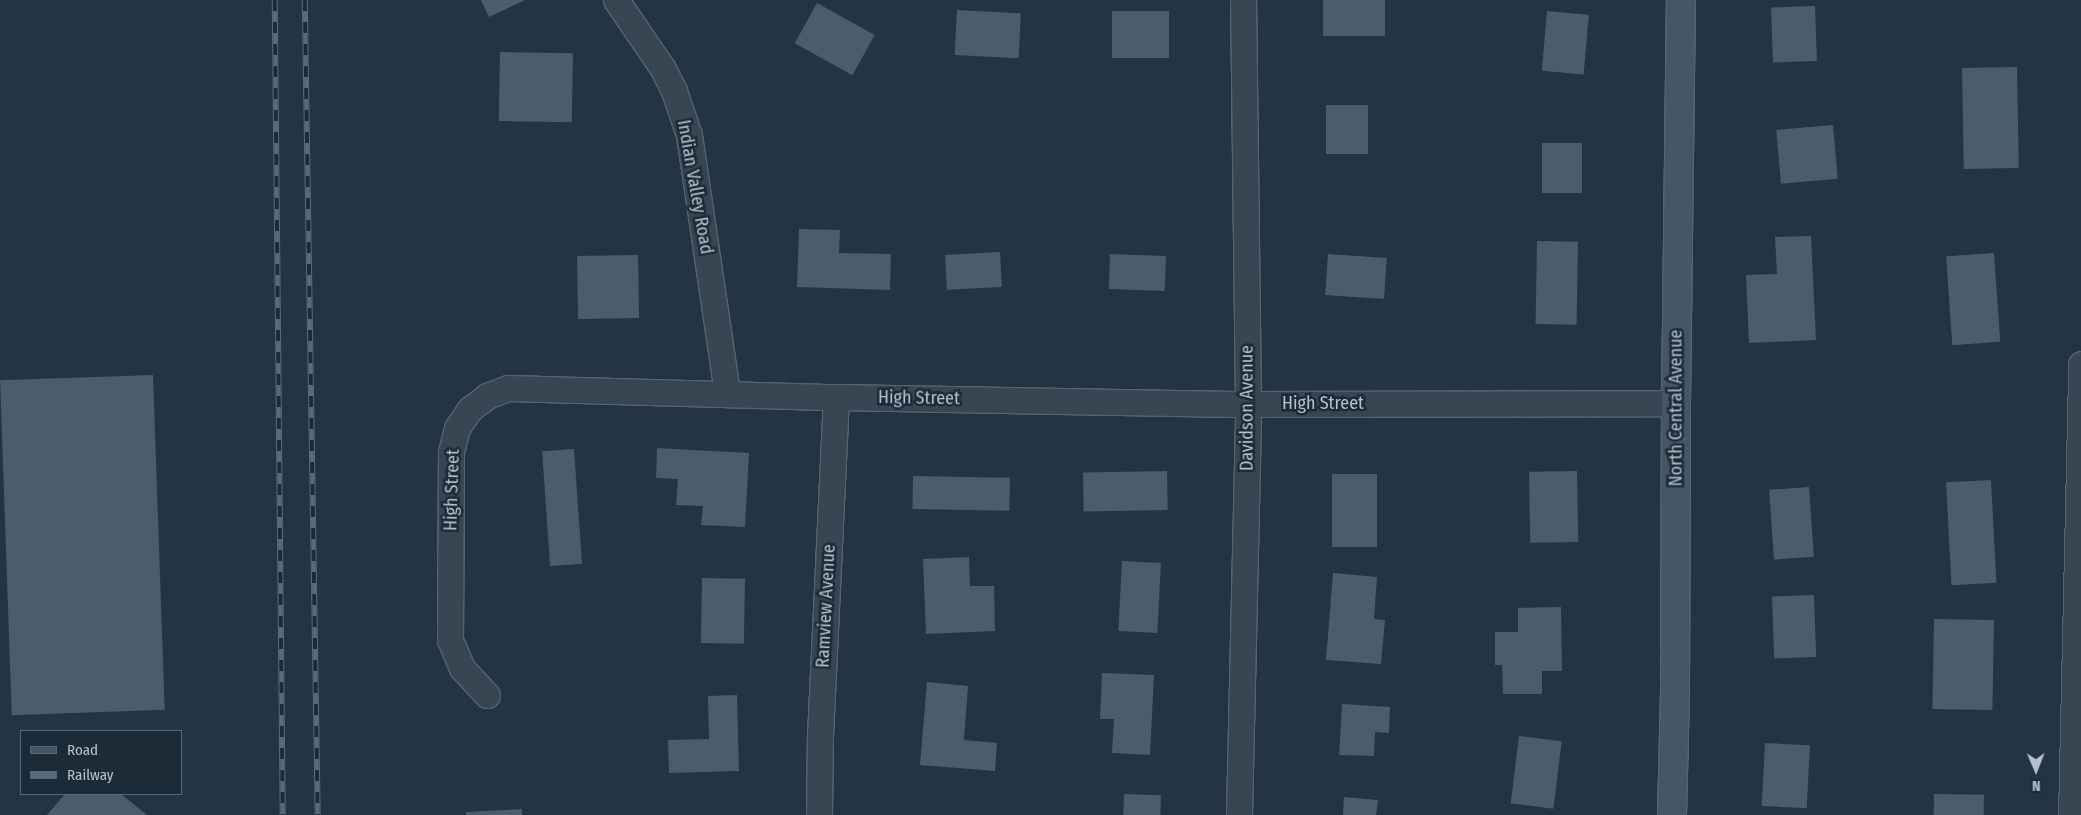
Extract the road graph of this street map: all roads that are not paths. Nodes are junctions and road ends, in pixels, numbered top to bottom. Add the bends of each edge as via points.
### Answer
1 (616, 0) edge
2 (1243, 0) edge
3 (1681, 0) edge
4 (2081, 364) edge
5 (727, 392) junction
6 (836, 396) junction
7 (1676, 403) junction
8 (1248, 404) junction
9 (486, 695) dead end
10 (819, 815) edge
11 (1239, 815) edge
12 (1672, 815) edge
13 (2071, 815) edge

1 - 5 street, Indian Valley Road via 663,69 689,135
2 - 8 street, Davidson Avenue
3 - 7 main road, North Central Avenue
4 - 13 street
5 - 6 street, High Street
5 - 9 street, High Street via 508,388 487,396 470,409 457,428 451,452 450,640 462,668
6 - 8 street, High Street
6 - 10 street, Ramview Avenue
7 - 8 street, High Street
7 - 12 main road, North Central Avenue
8 - 11 street, Davidson Avenue

